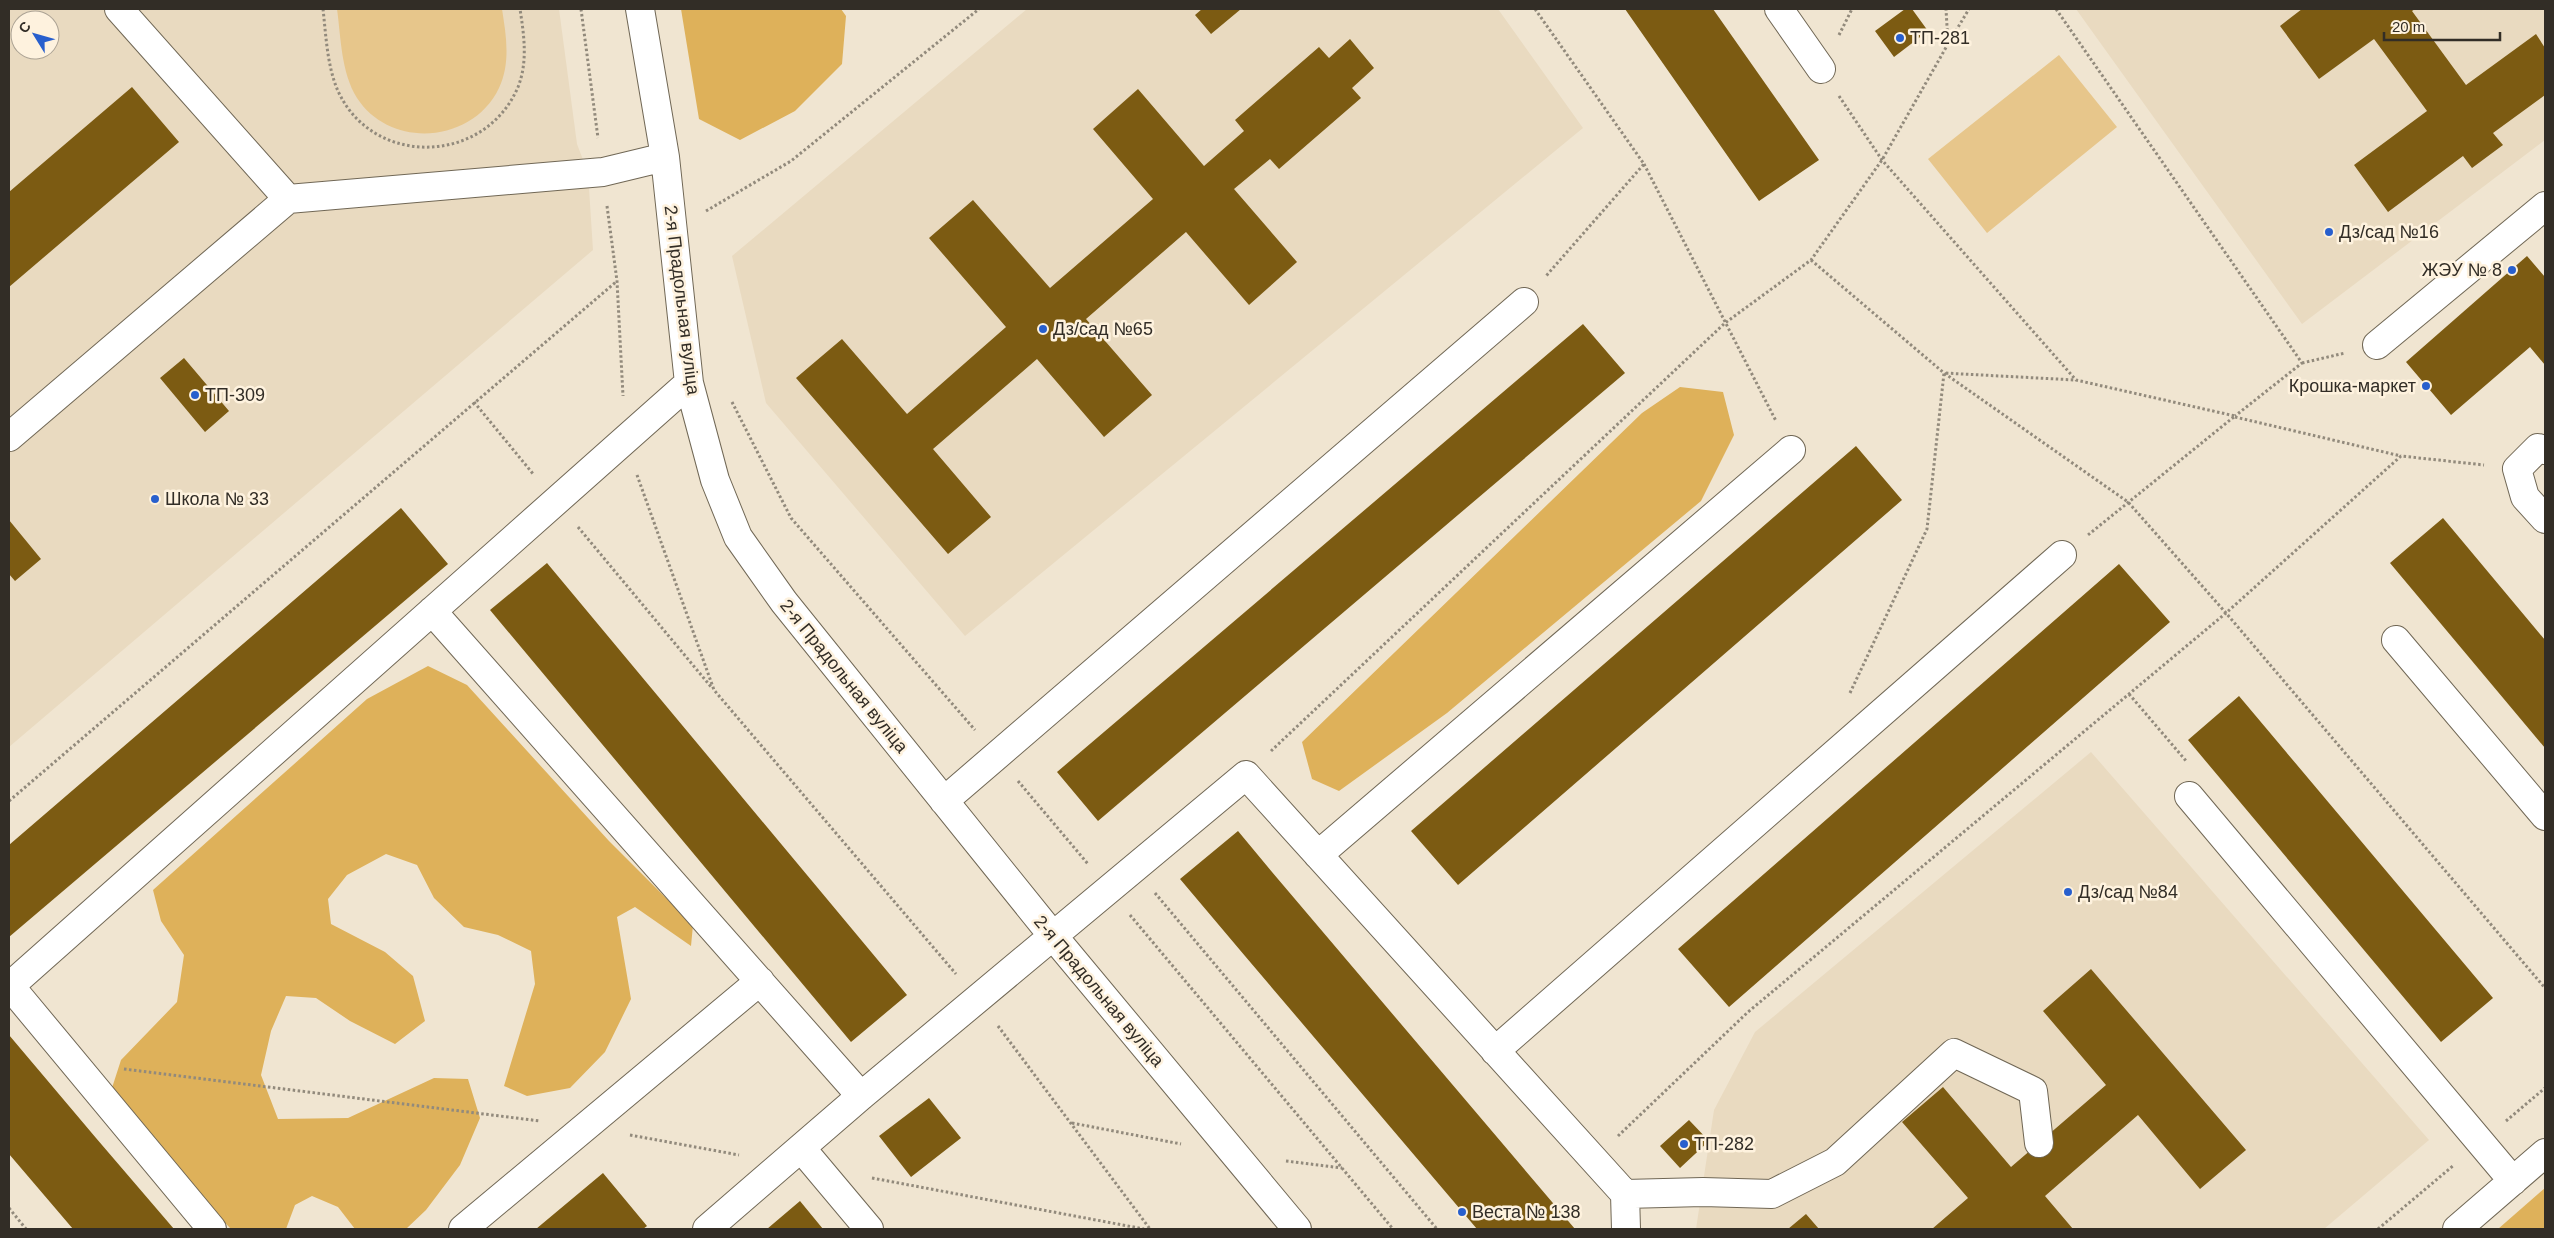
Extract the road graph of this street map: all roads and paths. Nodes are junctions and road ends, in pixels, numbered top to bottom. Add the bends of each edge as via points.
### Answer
1 (119, 9) edge
2 (323, 9) edge
3 (520, 9) edge
4 (640, 9) edge
5 (979, 9) edge
6 (1535, 9) edge
7 (1779, 9) edge
8 (1946, 9) edge
9 (1969, 9) edge
10 (2056, 9) edge
11 (1948, 44) junction
12 (1821, 69) joint
13 (665, 157) junction
14 (1882, 160) junction
15 (1644, 164) junction
16 (288, 199) junction
17 (701, 202) dead end
18 (2545, 206) edge
19 (1811, 260) junction
20 (617, 281) dead end
21 (1524, 302) joint
22 (1725, 324) junction
23 (2377, 345) joint
24 (2302, 363) junction
25 (1944, 373) junction
26 (2076, 380) junction
27 (689, 383) junction
28 (729, 397) dead end
29 (474, 402) junction
30 (2235, 416) junction
31 (9, 437) edge
32 (1791, 450) joint
33 (2545, 450) edge
34 (2401, 456) junction
35 (2517, 469) junction
36 (556, 501) junction
37 (2128, 502) junction
38 (2545, 519) edge
39 (2062, 555) joint
40 (432, 611) junction
41 (2226, 613) junction
42 (2396, 640) dead end
43 (714, 690) dead end
44 (1849, 695) dead end
45 (997, 755) junction
46 (1246, 775) junction
47 (2189, 796) dead end
48 (944, 801) junction
49 (9, 802) edge
50 (2545, 816) edge
51 (1318, 855) junction
52 (1134, 868) junction
53 (1109, 890) junction
54 (1053, 936) junction
55 (760, 981) junction
56 (2545, 988) edge
57 (1495, 1051) junction
58 (76, 1064) junction
59 (860, 1096) junction
60 (585, 1127) junction
61 (2039, 1143) dead end
62 (2545, 1153) edge
63 (1594, 1159) junction
64 (801, 1160) junction
65 (2513, 1181) junction
66 (1625, 1194) junction
67 (9, 1208) edge
68 (26, 1229) edge
69 (212, 1229) edge
70 (463, 1229) edge
71 (707, 1229) edge
72 (869, 1229) edge
73 (1144, 1229) edge
74 (1297, 1229) edge
75 (1393, 1229) edge
76 (1437, 1229) edge
77 (1626, 1229) edge
78 (2457, 1229) edge

1 - 16 street
2 - 3 path via 330,66 350,112 369,130 391,142 416,148 441,148 466,141 488,128 506,109 518,87 524,62
4 - 13 street, 2-я Прадольная вуліца
5 - 17 path via 791,161 703,212
6 - 15 path
7 - 12 street
8 - 11 path
9 - 11 path
10 - 24 path
11 - 14 path
12 - 14 path
13 - 16 street via 602,172
13 - 27 street, 2-я Прадольная вуліца
14 - 19 path
14 - 26 path
15 - 21 path
15 - 22 path
16 - 31 street
18 - 23 street
19 - 22 path
19 - 25 path
20 - 29 path
21 - 45 street
22 - 32 path
22 - 46 path
23 - 24 path
24 - 30 path
25 - 26 path
25 - 37 path
25 - 44 path via 1927,528
26 - 30 path
27 - 36 street
27 - 48 street, 2-я Прадольная вуліца via 715,480 738,537 784,602
28 - 45 path via 791,518
29 - 36 path
29 - 49 path
30 - 34 path
30 - 37 path
32 - 51 street
33 - 35 street via 2538,448
34 - 35 path
34 - 41 path
35 - 38 street via 2525,497
36 - 40 street
36 - 43 path
37 - 39 path
37 - 41 path
39 - 57 street
40 - 55 street
40 - 58 street via 10,986
41 - 56 path
41 - 63 path via 1748,1012
42 - 50 street
45 - 48 street
45 - 53 path
46 - 51 street
46 - 52 street
47 - 65 street
48 - 54 street, 2-я Прадольная вуліца
51 - 57 street
52 - 53 street
52 - 76 path
53 - 54 street
53 - 75 path
54 - 59 street
54 - 74 street, 2-я Прадольная вуліца
55 - 59 street
55 - 60 street
57 - 63 street
58 - 60 path
58 - 69 street
59 - 64 street
60 - 64 path
60 - 70 street
61 - 66 street via 2033,1091 1954,1053 1835,1162 1772,1194
62 - 65 street
63 - 66 street
64 - 71 street
64 - 72 street
64 - 73 path
65 - 78 street
66 - 77 street
67 - 68 path

